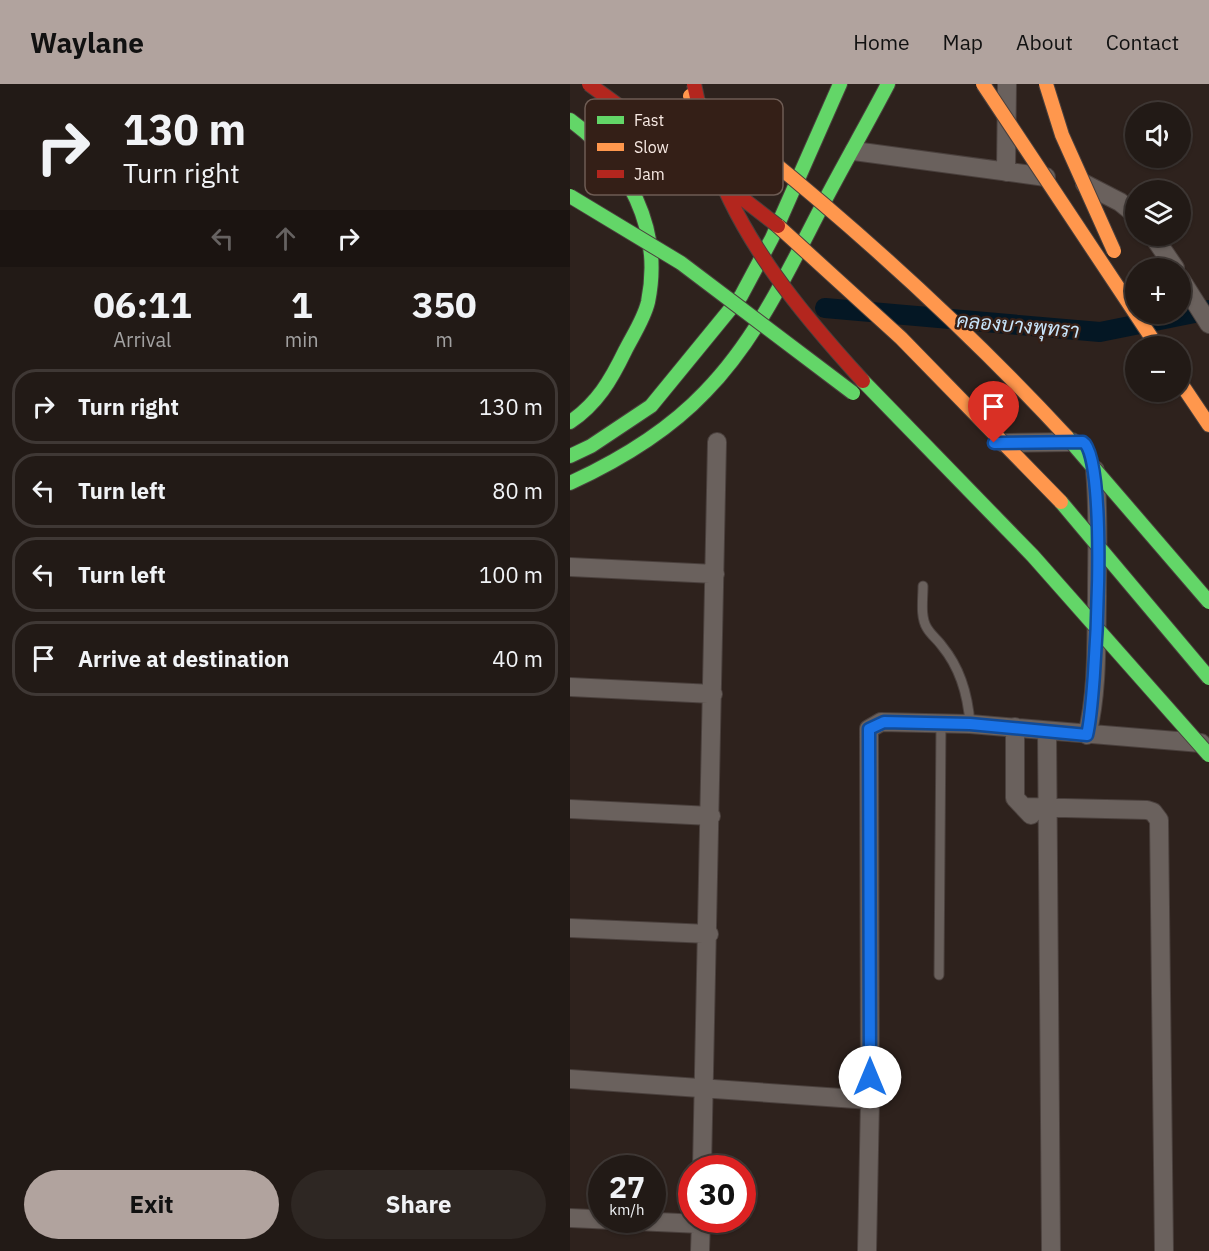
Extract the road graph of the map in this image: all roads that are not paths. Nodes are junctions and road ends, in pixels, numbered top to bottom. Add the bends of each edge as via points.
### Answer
1 (589, 84) edge
2 (840, 84) edge
3 (856, 84) edge
4 (888, 84) edge
5 (983, 84) edge
6 (1007, 84) edge
7 (1046, 84) edge
8 (688, 87) edge
9 (609, 99) edge
10 (702, 99) edge
11 (570, 120) edge
12 (585, 132) edge
13 (818, 135) junction
14 (854, 151) junction
15 (783, 169) edge
16 (1006, 172) junction
17 (635, 195) edge
18 (729, 195) edge
19 (738, 195) edge
20 (570, 196) edge
21 (1125, 206) edge
22 (1125, 273) edge
23 (1191, 295) edge
24 (1209, 324) edge
25 (1150, 336) edge
26 (1191, 397) edge
27 (570, 422) edge
28 (1209, 425) edge
29 (717, 442) dead end
30 (994, 443) dead end
31 (570, 456) edge
32 (951, 470) junction
33 (570, 483) edge
34 (570, 567) edge
35 (715, 574) junction
36 (923, 586) dead end
37 (1209, 602) edge
38 (1209, 678) edge
39 (570, 687) edge
40 (713, 694) junction
41 (941, 723) junction
42 (970, 724) junction
43 (1015, 728) junction
44 (1047, 732) junction
45 (1087, 735) junction
46 (1209, 744) edge
47 (1209, 755) edge
48 (570, 809) edge
49 (711, 816) junction
50 (1046, 819) junction
51 (570, 928) edge
52 (709, 934) junction
53 (939, 975) dead end
54 (570, 1080) edge
55 (704, 1091) junction
56 (870, 1100) junction
57 (702, 1155) edge
58 (570, 1218) edge
59 (678, 1221) edge
60 (701, 1233) edge
61 (700, 1251) edge
62 (867, 1251) edge
63 (1051, 1251) edge
64 (1164, 1251) edge

1 - 9 main road, bridge
2 - 13 main road
3 - 13 main road
4 - 14 main road
5 - 25 main road, bridge
6 - 16 street
7 - 22 main road, bridge via 1079,177
8 - 10 main road, bridge
11 - 12 main road
13 - 31 main road via 741,296 651,406
14 - 16 street
14 - 33 main road via 763,317 727,366 684,413 655,436 625,457
15 - 37 main road, bridge via 945,310 1033,398 1106,477
16 - 21 street via 1089,185
17 - 27 main road via 647,225 652,268 648,303 611,383
18 - 32 main road, bridge via 773,271 837,353
19 - 38 main road, bridge via 787,234 962,397 1072,514
20 - 32 main road, bridge via 717,287
23 - 24 street
26 - 28 main road
29 - 35 street
30 - 45 street via 1083,442 1090,450 1098,496 1096,641
32 - 47 main road, bridge via 1060,585
34 - 35 street
35 - 40 street
36 - 42 lane via 926,628 959,673 969,698
39 - 40 street
40 - 49 street
41 - 42 street
41 - 53 lane
41 - 56 street via 884,722 869,729
42 - 43 street
43 - 44 street
43 - 50 street via 1017,801
44 - 45 street
44 - 50 street
45 - 46 street
48 - 49 street
49 - 52 street
50 - 63 street
50 - 64 street via 1147,810 1159,820
51 - 52 street
52 - 55 street
54 - 55 street
55 - 56 street
55 - 57 street
56 - 62 street
58 - 59 street
60 - 61 street

